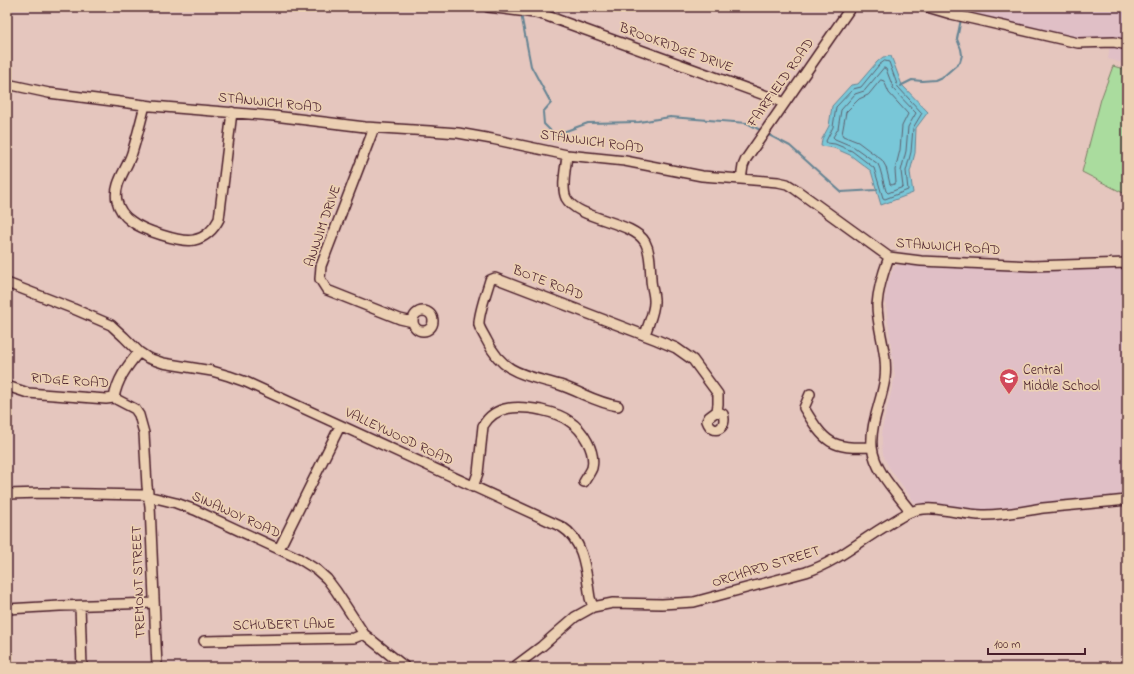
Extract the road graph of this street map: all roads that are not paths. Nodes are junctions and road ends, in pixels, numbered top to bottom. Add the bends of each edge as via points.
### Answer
1 (488, 7) edge
2 (851, 7) edge
3 (927, 7) edge
4 (1127, 45) edge
5 (7, 84) edge
6 (784, 104) junction
7 (145, 105) junction
8 (232, 112) junction
9 (374, 128) junction
10 (567, 155) junction
11 (741, 179) junction
12 (889, 257) junction
13 (1127, 263) edge
14 (7, 283) edge
15 (414, 322) dead end
16 (645, 335) junction
17 (139, 352) junction
18 (7, 386) edge
19 (810, 394) dead end
20 (114, 398) junction
21 (618, 406) dead end
22 (717, 411) dead end
23 (340, 426) junction
24 (872, 447) junction
25 (584, 482) dead end
26 (473, 487) junction
27 (7, 494) edge
28 (149, 497) junction
29 (1127, 500) edge
30 (911, 512) junction
31 (278, 549) junction
32 (154, 604) junction
33 (80, 606) junction
34 (593, 606) junction
35 (7, 609) edge
36 (364, 634) junction
37 (204, 641) dead end
38 (82, 667) edge
39 (157, 667) edge
40 (405, 667) edge
41 (514, 667) edge

1 - 6 street, BROOKRIDGE DRIVE via 543,14
2 - 6 street, FAIRFIELD ROAD
3 - 4 street via 1078,43 1114,42
5 - 7 street, STANWICH ROAD via 42,92
6 - 11 street, FAIRFIELD ROAD via 744,162
7 - 8 street, STANWICH ROAD
7 - 8 street via 131,155 120,178 116,200 121,212 132,222 168,237 190,241 206,235 219,219
8 - 9 street, STANWICH ROAD
9 - 10 street, STANWICH ROAD via 468,134
9 - 15 street, ANNJIM DRIVE via 321,266 320,278 326,290
10 - 11 street, STANWICH ROAD via 625,161 702,176
10 - 16 street via 564,186 566,197 571,204 629,229 645,242 655,301
11 - 12 street, STANWICH ROAD via 773,181 791,186
12 - 13 street, STANWICH ROAD via 1032,266
12 - 24 street via 878,299 886,368 872,433
14 - 17 street, VALLEYWOOD ROAD via 107,323
16 - 21 street, BOTE ROAD via 495,278 490,280 479,325 497,357 505,365 524,375
16 - 22 street, BOTE ROAD via 676,348 693,360 718,394
17 - 20 street via 123,373
17 - 23 street, VALLEYWOOD ROAD via 163,363 228,376
18 - 20 street, RIDGE ROAD via 28,393
19 - 24 street via 804,408 823,436 840,446
20 - 28 street, RIDGE ROAD via 135,409 141,420
23 - 26 street, VALLEYWOOD ROAD
23 - 31 street
24 - 30 street via 884,477
25 - 26 street via 592,468 592,454 578,427 555,414 521,407 498,411 483,426 478,473
26 - 34 street, VALLEYWOOD ROAD via 568,531 579,547
27 - 28 street, SINAWOY ROAD via 115,494
28 - 31 street, SINAWOY ROAD via 190,508
28 - 32 street, TREMONT STREET
29 - 30 street, ORCHARD STREET via 988,515 935,509
30 - 34 street, ORCHARD STREET via 834,560 813,570 694,602 619,602
31 - 36 street, SINAWOY ROAD via 304,561 327,579
32 - 33 street
32 - 39 street, TREMONT STREET
33 - 35 street
33 - 38 street
34 - 41 street, ORCHARD STREET via 575,617
36 - 37 street, SCHUBERT LANE via 354,638
36 - 40 street, SINAWOY ROAD

